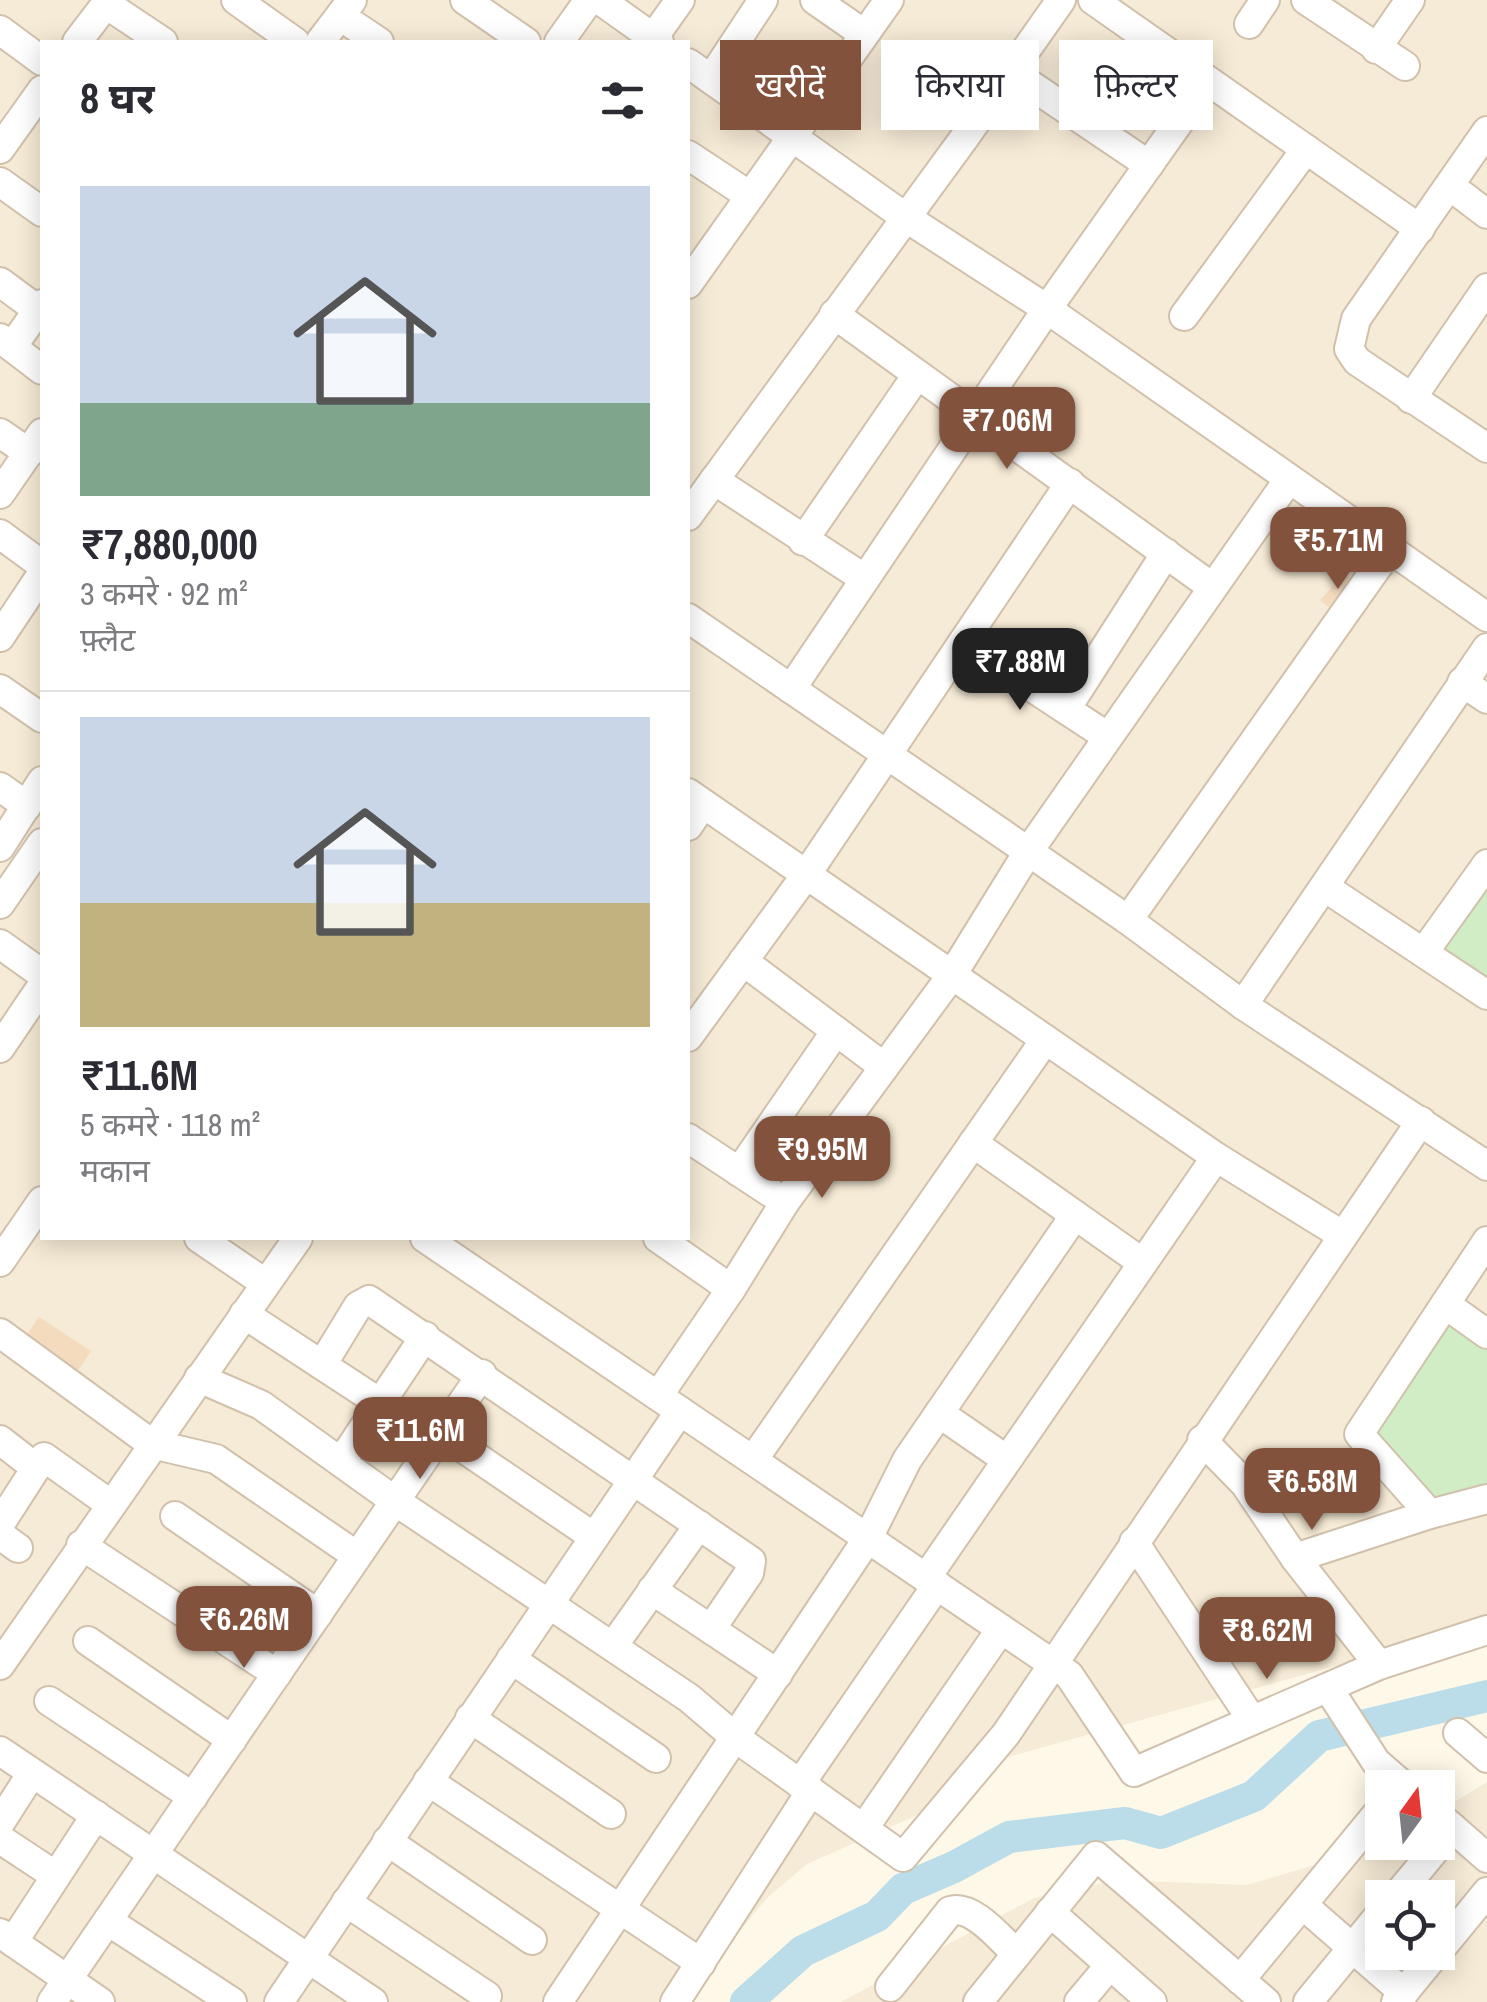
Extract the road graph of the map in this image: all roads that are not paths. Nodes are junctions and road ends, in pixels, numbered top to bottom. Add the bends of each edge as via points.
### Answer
1 (464, 0) edge
2 (589, 0) edge
3 (600, 0) edge
4 (680, 0) edge
5 (763, 0) edge
6 (815, 0) edge
7 (888, 0) edge
8 (1061, 0) edge
9 (1306, 0) edge
10 (1410, 0) edge
11 (245, 3) edge
12 (1106, 4) edge
13 (103, 5) edge
14 (346, 8) edge
15 (0, 30) edge
16 (864, 34) junction
17 (77, 40) edge
18 (160, 40) edge
19 (292, 40) edge
20 (322, 40) edge
21 (377, 40) edge
22 (523, 40) edge
23 (560, 40) edge
24 (656, 40) edge
25 (1032, 40) edge
26 (1154, 40) edge
27 (1376, 49) junction
28 (40, 60) edge
29 (1405, 66) dead end
30 (699, 71) edge
31 (1213, 84) edge
32 (1039, 91) edge
33 (40, 93) edge
34 (968, 130) edge
35 (1174, 130) edge
36 (1487, 132) edge
37 (791, 137) junction
38 (1306, 149) junction
39 (0, 150) edge
40 (690, 156) edge
41 (1149, 165) junction
42 (0, 182) edge
43 (1450, 186) junction
44 (750, 196) junction
45 (40, 211) edge
46 (1487, 214) edge
47 (905, 217) junction
48 (1420, 229) junction
49 (690, 281) edge
50 (0, 282) edge
51 (1487, 288) edge
52 (40, 307) edge
53 (1047, 309) junction
54 (834, 314) junction
55 (1184, 316) dead end
56 (6, 342) edge
57 (40, 368) edge
58 (918, 376) junction
59 (1411, 399) junction
60 (976, 414) junction
61 (0, 433) edge
62 (1487, 448) edge
63 (34, 454) edge
64 (1289, 479) junction
65 (714, 480) junction
66 (1070, 483) junction
67 (0, 494) edge
68 (690, 513) edge
69 (0, 534) edge
70 (803, 541) junction
71 (1390, 549) junction
72 (1166, 552) junction
73 (40, 564) edge
74 (40, 577) edge
75 (865, 579) junction
76 (1212, 586) junction
77 (1487, 617) edge
78 (690, 619) edge
79 (0, 638) edge
80 (963, 642) junction
81 (1487, 648) edge
82 (1462, 682) junction
83 (0, 689) edge
84 (791, 689) junction
85 (1487, 699) edge
86 (1066, 709) junction
87 (40, 717) edge
88 (1108, 737) junction
89 (887, 754) junction
90 (40, 784) edge
91 (0, 788) edge
92 (26, 806) junction
93 (693, 808) edge
94 (0, 847) edge
95 (1028, 852) junction
96 (38, 860) edge
97 (1487, 864) edge
98 (806, 875) junction
99 (1326, 888) junction
100 (0, 904) edge
101 (1128, 920) junction
102 (0, 944) edge
103 (1424, 952) junction
104 (743, 961) junction
105 (40, 973) edge
106 (952, 975) junction
107 (40, 989) edge
108 (1487, 995) edge
109 (1243, 1005) junction
110 (836, 1030) junction
111 (690, 1034) edge
112 (1045, 1040) junction
113 (0, 1048) edge
114 (884, 1067) junction
115 (1421, 1121) junction
116 (690, 1139) edge
117 (973, 1142) junction
118 (1216, 1158) junction
119 (1487, 1166) edge
120 (739, 1172) junction
121 (785, 1202) junction
122 (40, 1204) edge
123 (1075, 1215) junction
124 (1342, 1236) junction
125 (201, 1240) edge
126 (297, 1240) edge
127 (428, 1240) edge
128 (661, 1240) edge
129 (1487, 1241) edge
130 (0, 1262) edge
131 (1143, 1263) junction
132 (266, 1283) junction
133 (731, 1289) junction
134 (1445, 1304) junction
135 (244, 1314) junction
136 (0, 1333) edge
137 (1487, 1334) edge
138 (424, 1336) junction
139 (322, 1365) junction
140 (482, 1374) junction
141 (198, 1378) junction
142 (380, 1403) junction
143 (669, 1403) junction
144 (939, 1412) junction
145 (441, 1433) junction
146 (0, 1440) edge
147 (1202, 1440) junction
148 (152, 1444) junction
149 (44, 1457) dead end
150 (752, 1460) junction
151 (1008, 1460) junction
152 (341, 1462) junction
153 (632, 1480) junction
154 (1487, 1499) edge
155 (395, 1500) junction
156 (110, 1504) junction
157 (1430, 1514) junction
158 (175, 1516) dead end
159 (0, 1524) edge
160 (700, 1525) junction
161 (594, 1537) junction
162 (868, 1538) junction
163 (1134, 1542) junction
164 (81, 1545) junction
165 (357, 1556) junction
166 (1295, 1558) junction
167 (931, 1582) junction
168 (652, 1590) junction
169 (549, 1602) junction
170 (318, 1614) junction
171 (1001, 1628) junction
172 (711, 1629) junction
173 (1487, 1630) edge
174 (88, 1642) dead end
175 (612, 1646) junction
176 (511, 1659) junction
177 (0, 1664) edge
178 (1054, 1664) junction
179 (1379, 1665) junction
180 (277, 1674) junction
181 (778, 1674) junction
182 (1328, 1688) junction
183 (49, 1701) dead end
184 (470, 1718) junction
185 (1252, 1720) junction
186 (1458, 1734) dead end
187 (736, 1738) junction
188 (232, 1740) junction
189 (0, 1751) edge
190 (656, 1758) dead end
191 (1487, 1758) edge
192 (1385, 1770) edge
193 (32, 1773) junction
194 (428, 1782) junction
195 (806, 1788) junction
196 (193, 1797) junction
197 (610, 1814) dead end
198 (96, 1815) junction
199 (0, 1823) edge
200 (864, 1828) junction
201 (1365, 1829) edge
202 (1455, 1830) edge
203 (0, 1839) edge
204 (387, 1842) junction
205 (154, 1854) junction
206 (1487, 1858) edge
207 (56, 1876) junction
208 (1487, 1892) edge
209 (346, 1902) junction
210 (1303, 1905) junction
211 (619, 1910) junction
212 (1050, 1912) junction
213 (108, 1921) junction
214 (1455, 1930) edge
215 (1365, 1933) edge
216 (6, 1937) edge
217 (532, 1940) dead end
218 (1352, 1949) junction
219 (1016, 1954) junction
220 (310, 1957) junction
221 (701, 1963) junction
222 (1110, 1965) junction
223 (1423, 1970) edge
224 (60, 1991) edge
225 (1252, 1994) edge
226 (487, 1996) dead end
227 (892, 1997) edge
228 (1400, 1998) edge
229 (100, 2002) edge
230 (232, 2002) edge
231 (279, 2002) edge
232 (373, 2002) edge
233 (558, 2002) edge
234 (676, 2002) edge
235 (978, 2002) edge
236 (1079, 2002) edge
237 (1152, 2002) edge
238 (1308, 2002) edge

1 - 22 street
2 - 23 street
3 - 24 street
4 - 24 street
5 - 30 street
6 - 16 street
7 - 16 street
8 - 25 street
9 - 27 street
10 - 27 street
11 - 19 street
12 - 26 street
13 - 17 street
13 - 18 street
14 - 20 street
14 - 21 street
15 - 28 street
16 - 37 street
27 - 29 street
30 - 37 street
31 - 38 street
32 - 41 street
33 - 39 street
34 - 47 street
35 - 41 street
36 - 43 street
37 - 44 street
37 - 47 street
38 - 48 street
38 - 55 street
40 - 44 street
41 - 53 street
42 - 45 street
43 - 46 street
43 - 48 street
44 - 49 street
47 - 53 street
47 - 54 street
48 - 59 street via 1356,319 1349,348
50 - 52 street
51 - 59 street
52 - 56 street
53 - 60 street
53 - 64 street
54 - 58 street
54 - 65 street
56 - 57 street
58 - 60 street
58 - 70 street
59 - 62 street
60 - 66 street
60 - 75 street
61 - 63 street
63 - 67 street
64 - 71 street
64 - 76 street
65 - 68 street
65 - 70 street
66 - 72 street
66 - 80 street
69 - 73 street
70 - 75 street
71 - 77 street
71 - 101 street
72 - 76 street
72 - 86 street
74 - 79 street
75 - 84 street
76 - 88 street
78 - 84 street
80 - 86 street
80 - 89 street
81 - 82 street
82 - 85 street
82 - 99 street
83 - 87 street
84 - 89 street
86 - 88 street
88 - 95 street
89 - 95 street
89 - 98 street
90 - 92 street
91 - 92 street
92 - 94 street
93 - 98 street
95 - 101 street
95 - 106 street
96 - 100 street
97 - 103 street
98 - 104 street
98 - 106 street
99 - 103 street
99 - 109 street
101 - 109 street
102 - 105 street
103 - 108 street
104 - 110 street
104 - 111 street
106 - 112 street
106 - 114 street
107 - 113 street
109 - 115 street
110 - 114 street
110 - 120 street
112 - 117 street
112 - 118 street
114 - 121 street
115 - 119 street
115 - 124 street
116 - 120 street
117 - 123 street
117 - 150 street
118 - 124 street
118 - 131 street
120 - 121 street
121 - 133 street
122 - 130 street
123 - 131 street
123 - 144 street
124 - 147 street
125 - 132 street
126 - 132 street
127 - 143 street
128 - 133 street
129 - 134 street
131 - 151 street
132 - 135 street
133 - 143 street
134 - 137 street
134 - 157 street via 1360,1434
135 - 139 street
135 - 141 street
136 - 148 street
138 - 139 street via 375,1302 362,1302
138 - 140 street
138 - 142 street
139 - 142 street
140 - 145 street
140 - 153 street
141 - 148 street
141 - 152 street via 261,1405
142 - 145 street
142 - 152 street
143 - 150 street
143 - 153 street
144 - 151 street
144 - 162 street via 906,1460
145 - 155 street
145 - 161 street
146 - 159 street via 36,1468
147 - 163 street
147 - 166 street via 1245,1484
148 - 156 street
148 - 165 street via 216,1459
149 - 156 street
150 - 162 street
151 - 167 street
152 - 155 street
153 - 160 street
153 - 161 street
154 - 157 street
155 - 165 street
155 - 169 street
156 - 164 street
157 - 166 street
158 - 170 street
160 - 168 street
160 - 172 street via 751,1561
161 - 169 street
162 - 167 street
162 - 181 street
163 - 178 street
163 - 185 street
164 - 177 street
164 - 180 street
165 - 170 street
166 - 179 street
167 - 171 street
167 - 195 street
168 - 172 street
168 - 175 street
169 - 175 street
169 - 176 street
170 - 180 street
171 - 178 street
171 - 200 street
172 - 181 street
173 - 179 street
174 - 188 street
175 - 187 street
176 - 184 street
176 - 190 street
178 - 185 street via 1070,1675 1134,1772
178 - 200 street via 1006,1734 903,1857
179 - 182 street
180 - 188 street
181 - 187 street
182 - 185 street
182 - 192 street
183 - 196 street
184 - 194 street
184 - 197 street
186 - 191 street
187 - 195 street
187 - 211 street
188 - 196 street
189 - 193 street
193 - 198 street
193 - 199 street
194 - 204 street
194 - 211 street
195 - 200 street
195 - 221 street
196 - 205 street
198 - 205 street
198 - 207 street
201 - 210 street
202 - 206 street
203 - 207 street
204 - 209 street
204 - 217 street
205 - 213 street
205 - 220 street
207 - 216 street
208 - 214 street
209 - 220 street
209 - 226 street
210 - 218 street
210 - 225 street
211 - 221 street
211 - 233 street
212 - 219 street
212 - 222 street
212 - 225 street via 1096,1856
213 - 224 street
213 - 230 street
215 - 218 street
216 - 224 street
218 - 228 street
218 - 238 street
219 - 227 street via 968,1911 955,1908
219 - 235 street
220 - 231 street
220 - 232 street
221 - 234 street
222 - 236 street
222 - 237 street
223 - 228 street
224 - 229 street

